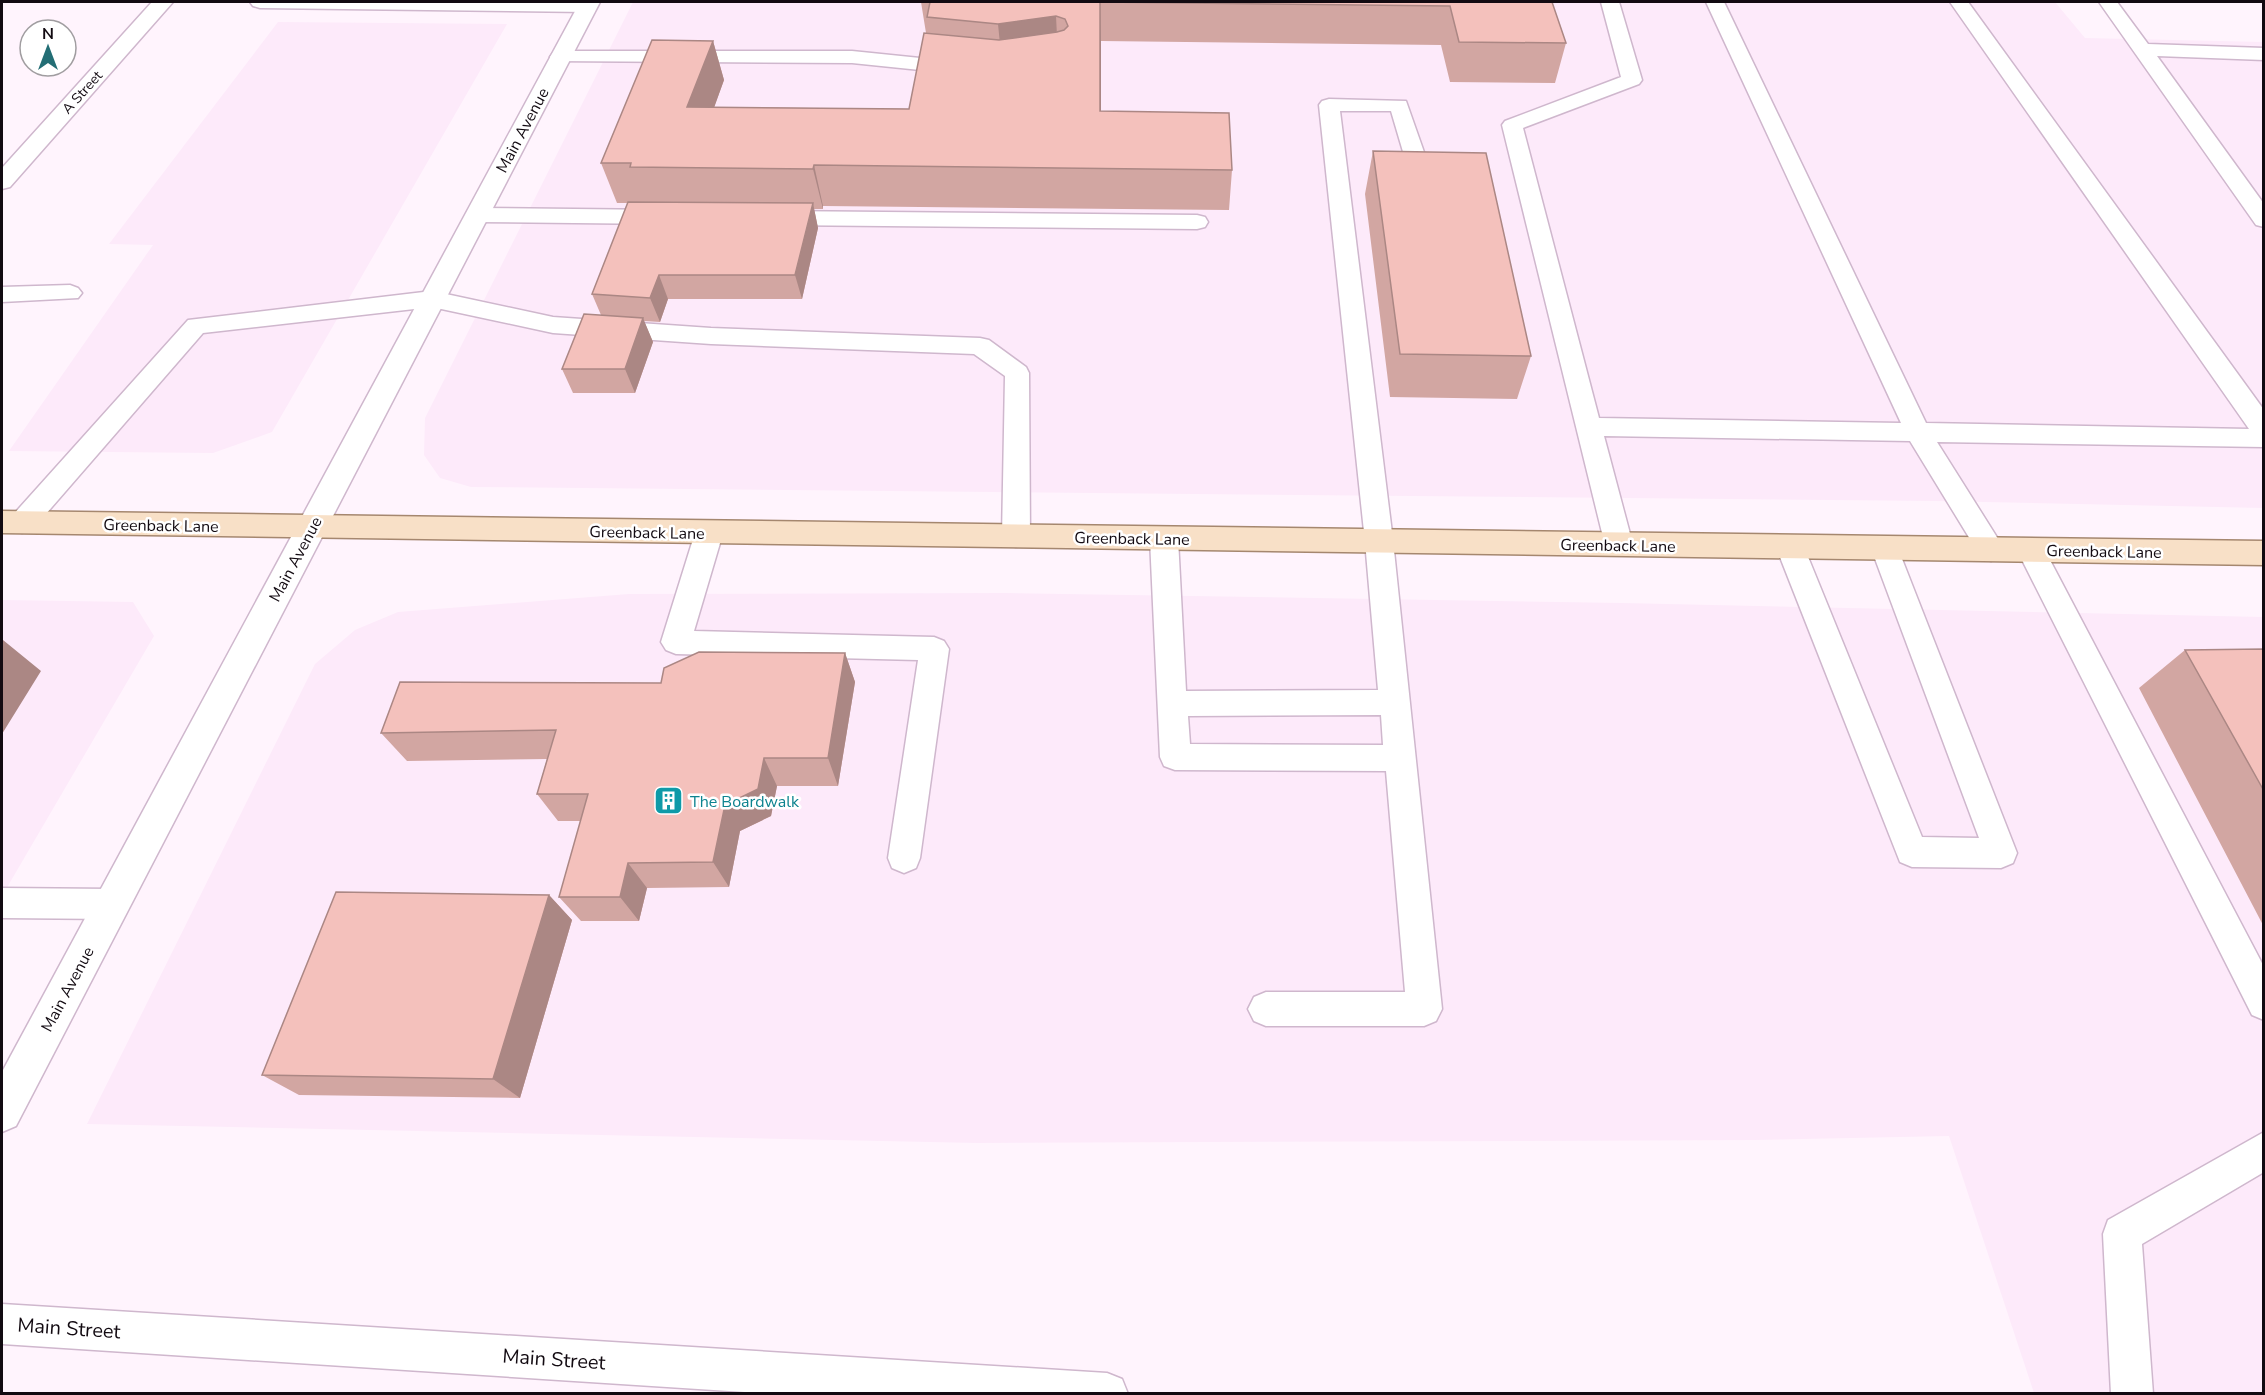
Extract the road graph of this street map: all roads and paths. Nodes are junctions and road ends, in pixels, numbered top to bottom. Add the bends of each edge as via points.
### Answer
1 (164, 2) edge
2 (260, 2) edge
3 (1610, 2) edge
4 (1715, 2) edge
5 (1959, 2) edge
6 (2108, 2) edge
7 (588, 4) edge
8 (2143, 50) junction
9 (2264, 54) edge
10 (560, 57) junction
11 (979, 70) edge
12 (1420, 172) edge
13 (2, 182) edge
14 (477, 215) junction
15 (681, 217) edge
16 (753, 218) edge
17 (2264, 220) edge
18 (1197, 222) dead end
19 (70, 293) dead end
20 (2, 295) edge
21 (432, 299) junction
22 (1589, 428) junction
23 (2264, 430) edge
24 (1918, 433) junction
25 (2264, 438) edge
26 (12, 522) edge
27 (311, 528) junction
28 (709, 533) junction
29 (1016, 537) junction
30 (1164, 539) junction
31 (1379, 541) junction
32 (1619, 545) junction
33 (1790, 547) junction
34 (1885, 548) junction
35 (1991, 550) junction
36 (2031, 550) junction
37 (2264, 553) edge
38 (1394, 702) junction
39 (1172, 704) junction
40 (1399, 758) junction
41 (904, 858) dead end
42 (2, 903) edge
43 (112, 904) junction
44 (2264, 1003) edge
45 (1266, 1009) dead end
46 (2, 1112) edge
47 (2264, 1151) edge
48 (2, 1324) edge
49 (1107, 1394) edge
50 (2132, 1394) edge

1 - 13 street, A Street
2 - 7 street, Main Avenue
3 - 22 lane via 1632,80 1512,125
4 - 24 lane
5 - 23 lane
6 - 8 lane
7 - 10 street, Main Avenue
8 - 9 lane
8 - 17 lane
10 - 11 lane via 852,57
10 - 14 street, Main Avenue
12 - 31 lane via 1399,105 1329,105
14 - 15 lane
14 - 21 street, Main Avenue
16 - 18 lane
19 - 20 lane
21 - 26 lane via 196,326
21 - 27 street, Main Avenue
21 - 29 lane via 553,325 711,336 980,346 1017,373
22 - 24 lane
22 - 32 lane
24 - 25 lane
24 - 35 lane
26 - 27 main road, Greenback Lane
27 - 28 main road, Greenback Lane
27 - 43 street, Main Avenue
28 - 29 main road, Greenback Lane
28 - 41 lane via 676,642 934,649
29 - 30 main road, Greenback Lane
30 - 31 main road, Greenback Lane
30 - 39 lane
31 - 32 main road, Greenback Lane
31 - 38 lane
32 - 33 main road, Greenback Lane
33 - 34 main road, Greenback Lane
33 - 34 lane via 1912,852 2001,853
34 - 35 main road, Greenback Lane
35 - 36 main road, Greenback Lane
36 - 37 main road, Greenback Lane
36 - 44 lane
38 - 39 lane
38 - 40 lane
39 - 40 lane via 1175,757
40 - 45 lane via 1424,1009
42 - 43 lane
43 - 46 street, Main Avenue
47 - 50 lane via 2122,1234
48 - 49 lane, Main Street

